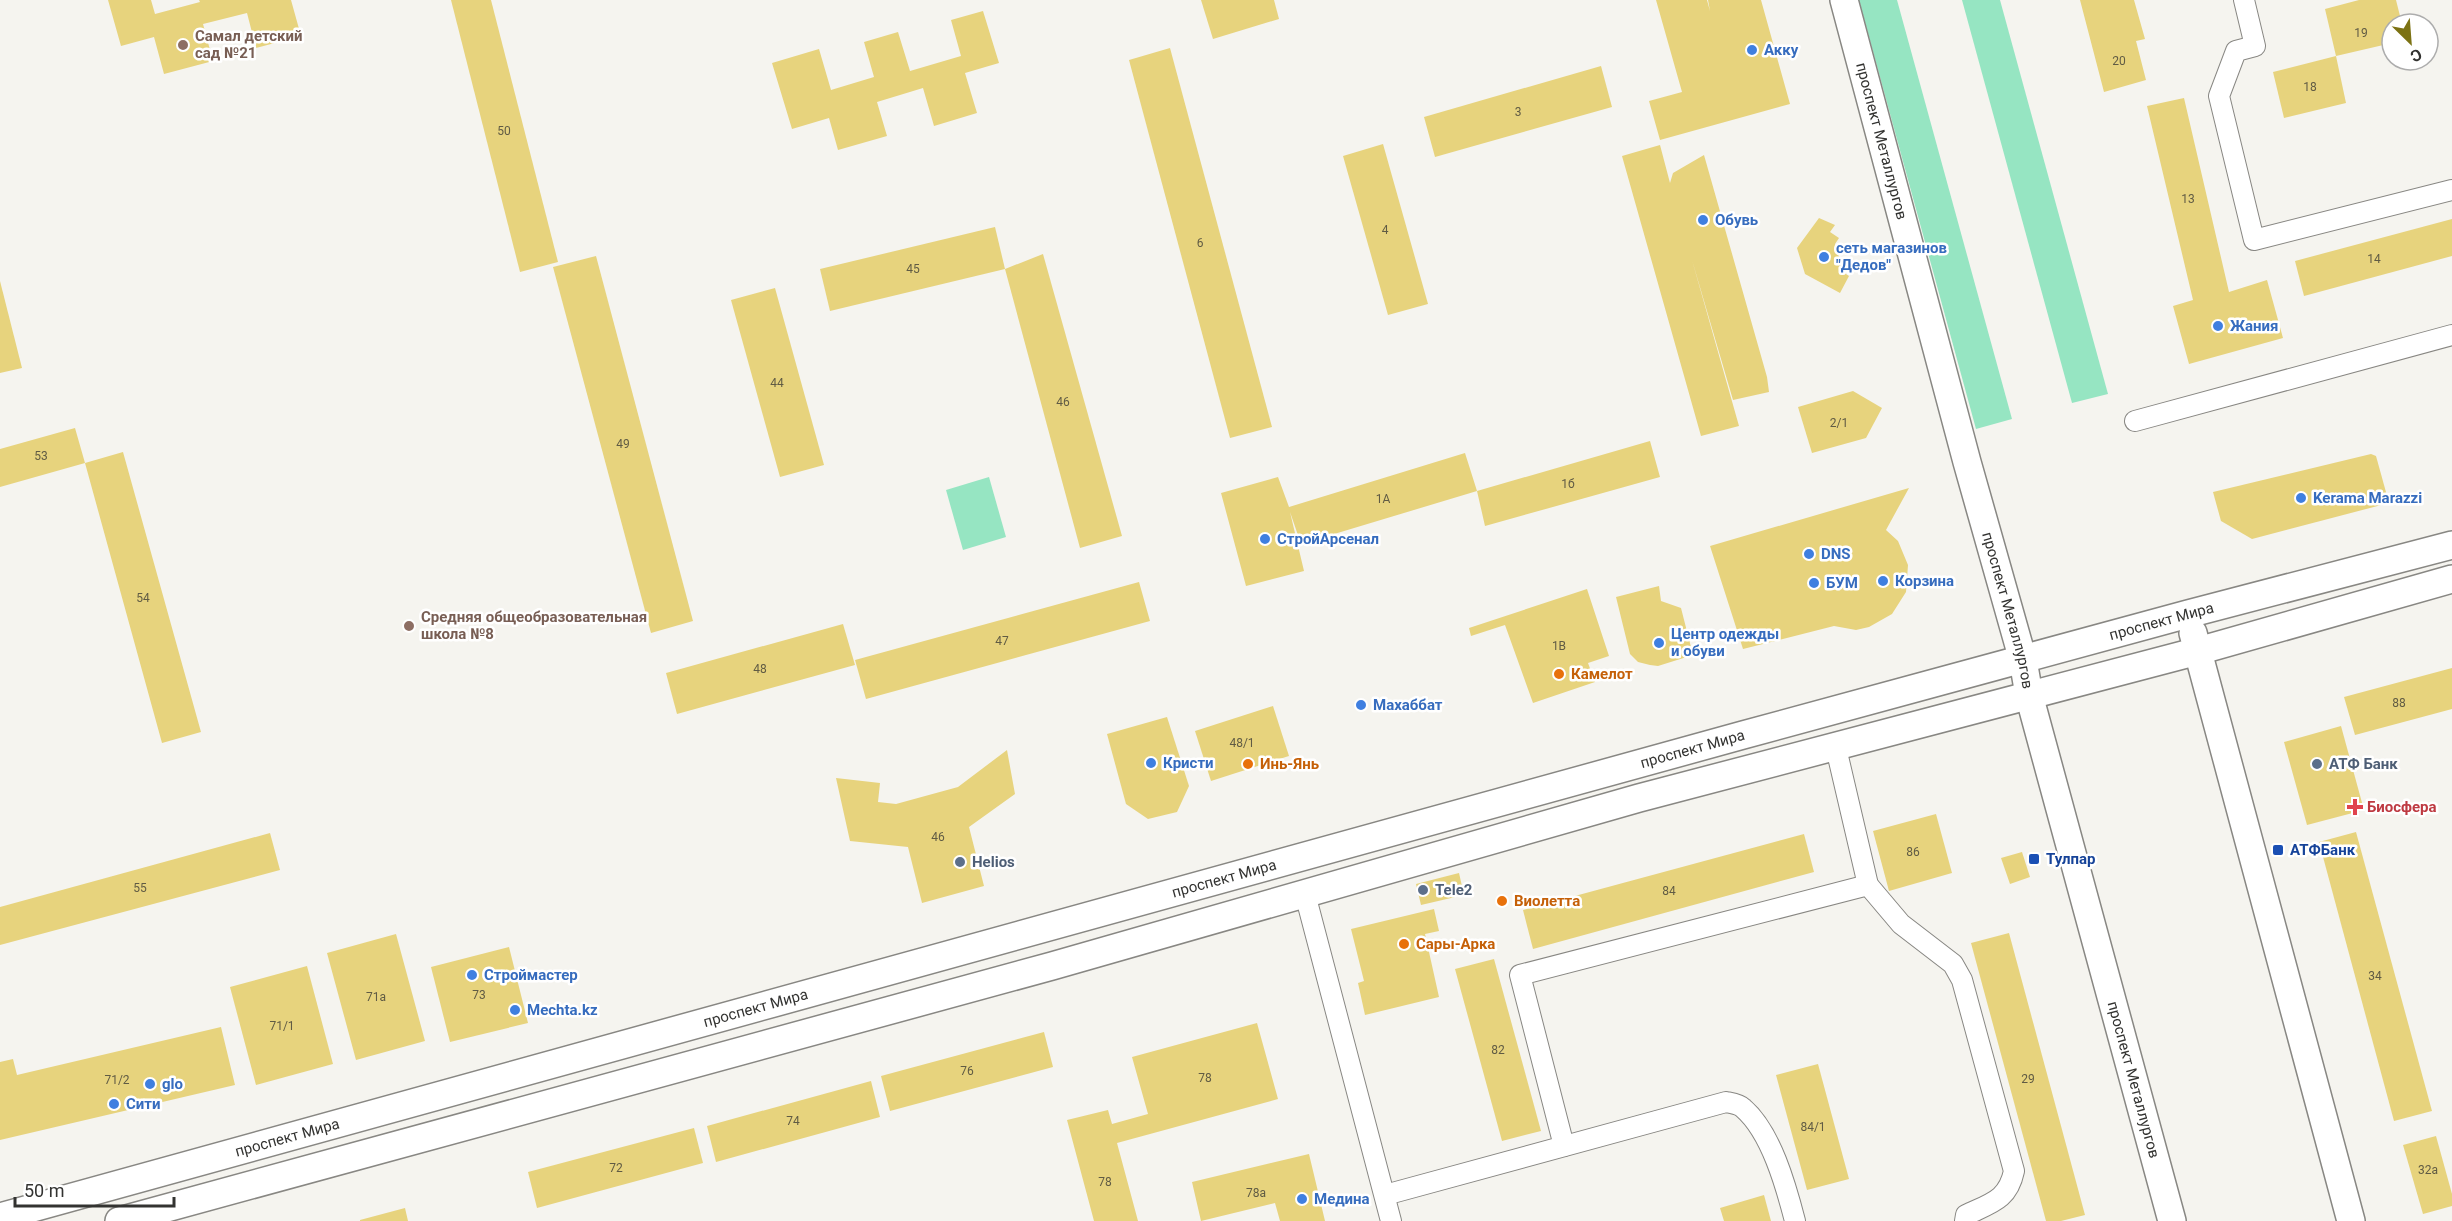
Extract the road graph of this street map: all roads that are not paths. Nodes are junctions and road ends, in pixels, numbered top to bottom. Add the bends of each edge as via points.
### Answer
1 (1844, 0) edge
2 (2244, 0) edge
3 (2452, 190) edge
4 (2452, 335) edge
5 (2135, 421) dead end
6 (2452, 545) edge
7 (2452, 579) edge
8 (2188, 614) junction
9 (2198, 651) junction
10 (2023, 660) junction
11 (2029, 694) junction
12 (1743, 735) junction
13 (1836, 748) junction
14 (1639, 798) junction
15 (1868, 885) junction
16 (1305, 894) junction
17 (1564, 1146) junction
18 (1385, 1195) junction
19 (0, 1217) edge
20 (119, 1221) edge
21 (1391, 1221) edge
22 (1795, 1221) edge
23 (1965, 1221) edge
24 (2172, 1221) edge
25 (2351, 1221) edge

1 - 10 main road, проспект Металлургов via 1966,462
2 - 3 street via 2255,46 2236,51 2219,96 2254,240
4 - 5 street
6 - 8 main road, проспект Мира
7 - 9 main road
8 - 9 main road
8 - 10 main road, проспект Мира
9 - 11 main road
9 - 25 main road
10 - 11 main road, проспект Металлургов
10 - 12 main road, проспект Мира
11 - 13 main road
11 - 24 main road, проспект Металлургов
12 - 14 main road via 1739,748 1724,761
12 - 19 main road, проспект Мира
13 - 14 main road
13 - 15 street
14 - 16 main road
15 - 17 street via 1520,975
15 - 23 street via 1901,924 1953,964 1962,980 2014,1171 2011,1186 2000,1198 1966,1215
16 - 18 street
16 - 20 main road
17 - 18 street
17 - 22 street via 1726,1102 1741,1106 1760,1127
18 - 21 street

